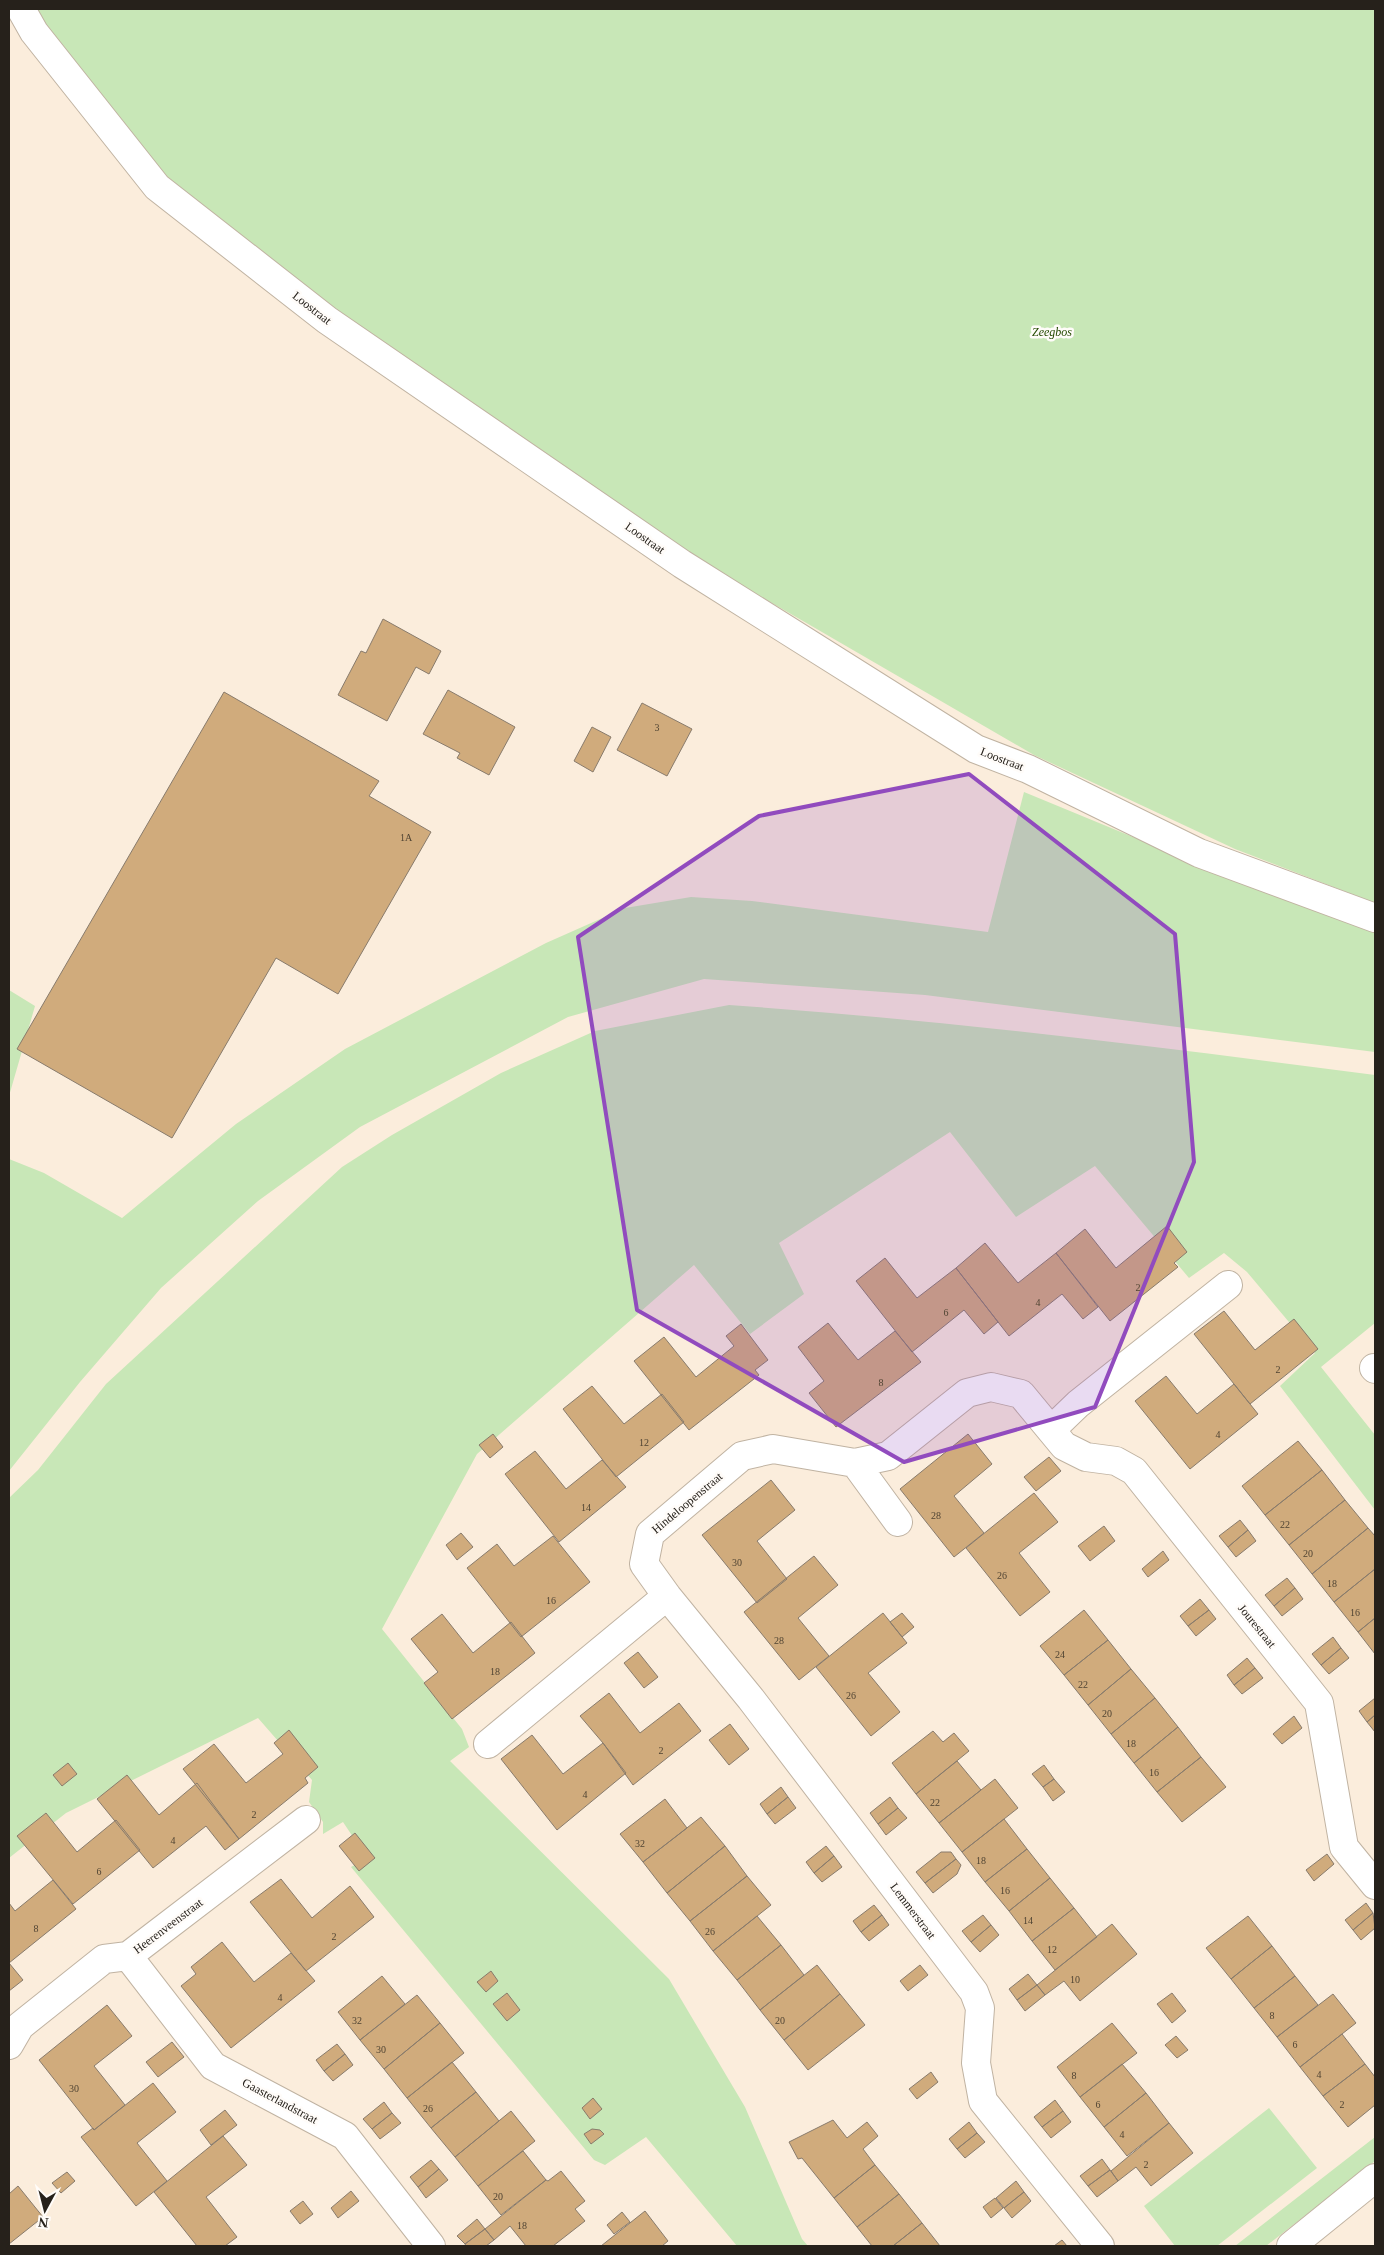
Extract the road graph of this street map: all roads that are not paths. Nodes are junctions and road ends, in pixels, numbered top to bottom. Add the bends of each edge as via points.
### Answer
1 (21, 9) edge
2 (1375, 918) edge
3 (1228, 1285) dead end
4 (967, 1392) joint
5 (1051, 1430) junction
6 (855, 1463) junction
7 (898, 1522) dead end
8 (667, 1596) junction
9 (488, 1744) dead end
10 (306, 1820) dead end
11 (1375, 1885) edge
12 (128, 1956) junction
13 (9, 2045) edge
14 (1375, 2178) edge
15 (430, 2246) edge
16 (1100, 2246) edge
17 (1291, 2246) edge

1 - 2 street, Loostraat via 34,32 157,187 327,320 682,564 976,749 1028,768 1199,853
3 - 5 street via 1078,1404
4 - 5 street, Jourestraat via 991,1387 1021,1394
4 - 6 street, Hindeloopenstraat via 888,1456
5 - 11 street, Jourestraat via 1064,1446 1086,1456 1116,1461 1134,1471 1319,1703 1344,1847
6 - 7 street
6 - 8 street, Hindeloopenstraat via 774,1449 742,1456 650,1534 644,1564
8 - 9 street
8 - 16 street, Lemmerstraat via 752,1699 974,1992 980,2008 976,2063 984,2102
10 - 12 street, Heerenveenstraat
12 - 13 street, Heerenveenstraat via 104,1959 20,2026
12 - 15 street, Gaasterlandstraat via 214,2066 345,2136
14 - 17 street

